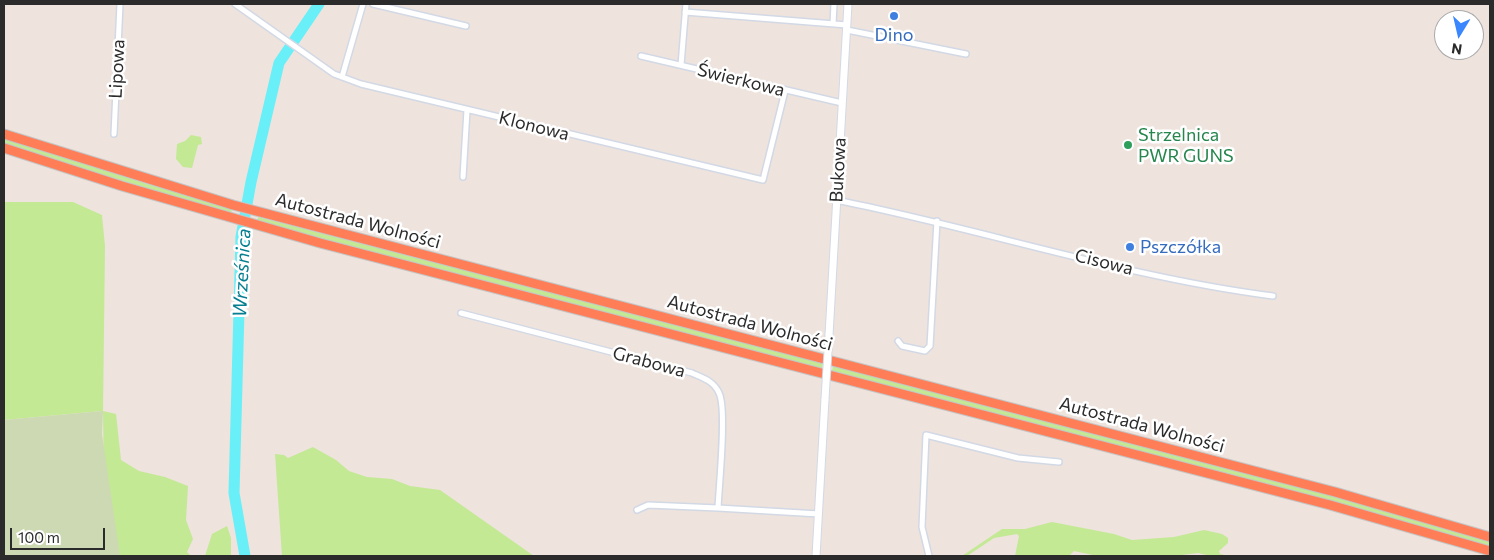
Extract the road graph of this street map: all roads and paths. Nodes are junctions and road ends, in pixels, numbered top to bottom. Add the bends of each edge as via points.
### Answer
1 (120, 4) edge
2 (235, 4) edge
3 (362, 4) edge
4 (373, 4) edge
5 (686, 4) edge
6 (834, 4) edge
7 (848, 4) edge
8 (685, 12) junction
9 (833, 24) junction
10 (466, 26) dead end
11 (847, 27) junction
12 (966, 54) dead end
13 (640, 56) dead end
14 (681, 65) junction
15 (342, 77) junction
16 (784, 91) junction
17 (842, 103) junction
18 (467, 110) junction
19 (4, 134) edge
20 (114, 134) dead end
21 (4, 148) edge
22 (463, 178) dead end
23 (836, 200) junction
24 (937, 221) junction
25 (1273, 296) dead end
26 (461, 313) dead end
27 (898, 341) dead end
28 (1059, 462) dead end
29 (718, 508) junction
30 (636, 510) dead end
31 (819, 514) junction
32 (1490, 537) edge
33 (1490, 551) edge
34 (816, 556) edge
35 (929, 556) edge

1 - 20 street, Lipowa
2 - 15 street, Klonowa
3 - 15 street
4 - 10 street
5 - 8 street
6 - 9 street
7 - 11 main road, Bukowa
8 - 9 street
8 - 14 street
9 - 11 street
11 - 12 street
11 - 17 main road, Bukowa
13 - 14 street, Świerkowa
14 - 16 street, Świerkowa
15 - 18 street, Klonowa
16 - 17 street, Świerkowa
16 - 18 street, Klonowa via 763,180
17 - 23 main road, Bukowa
18 - 22 street
19 - 32 highway, Autostrada Wolności via 258,212 1307,485
21 - 33 highway, Autostrada Wolności via 256,225 1330,505
23 - 24 street, Cisowa
23 - 31 main road, Bukowa, bridge
24 - 25 street, Cisowa via 1130,269
24 - 27 street via 930,346 925,351 902,346
26 - 29 street, Grabowa via 692,374 711,382 720,393 723,410
28 - 35 street via 1018,458 926,435 922,527
29 - 30 street via 648,505
29 - 31 street
31 - 34 main road

